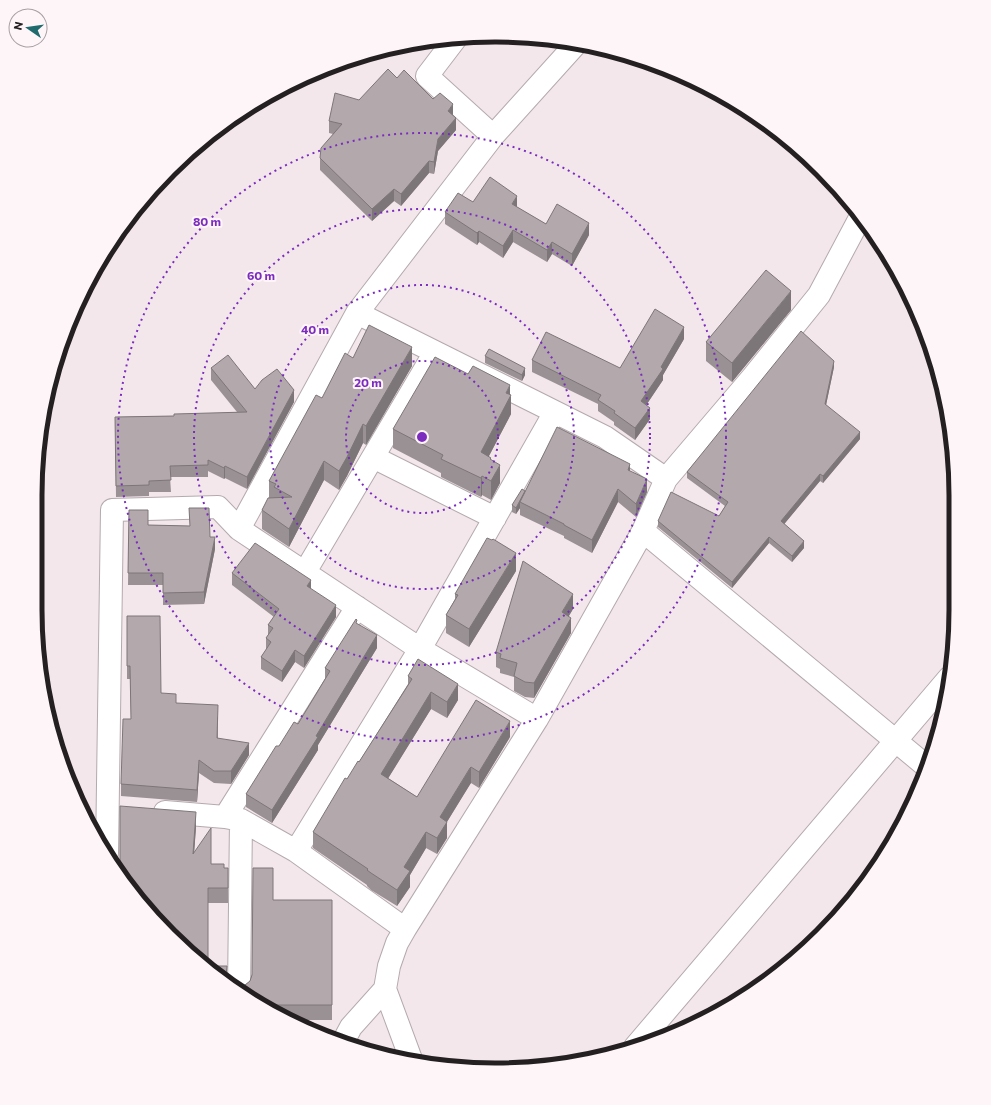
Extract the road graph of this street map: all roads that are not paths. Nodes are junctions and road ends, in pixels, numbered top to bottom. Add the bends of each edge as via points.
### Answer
1 (451, 44) edge
2 (572, 49) edge
3 (493, 136) junction
4 (858, 223) edge
5 (357, 312) junction
6 (434, 352) junction
7 (555, 412) junction
8 (372, 457) junction
9 (666, 479) junction
10 (495, 518) junction
11 (239, 529) junction
12 (643, 531) junction
13 (305, 572) junction
14 (357, 607) junction
15 (420, 649) junction
16 (942, 686) edge
17 (537, 719) junction
18 (896, 741) junction
19 (922, 763) edge
20 (147, 811) edge
21 (233, 818) junction
22 (109, 846) edge
23 (296, 850) junction
24 (405, 929) junction
25 (239, 983) edge
26 (385, 989) junction
27 (345, 1037) edge
28 (642, 1039) edge
29 (409, 1054) edge

1 - 3 street via 427,76
2 - 3 street
3 - 5 street
4 - 9 street via 819,295
5 - 6 street
5 - 11 street
6 - 7 street
6 - 8 street
7 - 9 street via 605,437
7 - 10 street
8 - 10 street
8 - 13 street
9 - 12 street
10 - 15 street
11 - 13 street
11 - 22 street via 218,507 112,510 116,809
12 - 17 street
12 - 18 street
13 - 14 street
14 - 15 street
14 - 21 street
15 - 17 street
15 - 23 street
16 - 18 street
17 - 24 street
18 - 19 street
18 - 28 street
20 - 21 street
21 - 23 street
21 - 25 street
23 - 24 street
24 - 26 street via 389,966
26 - 27 street via 351,1027
26 - 29 street

